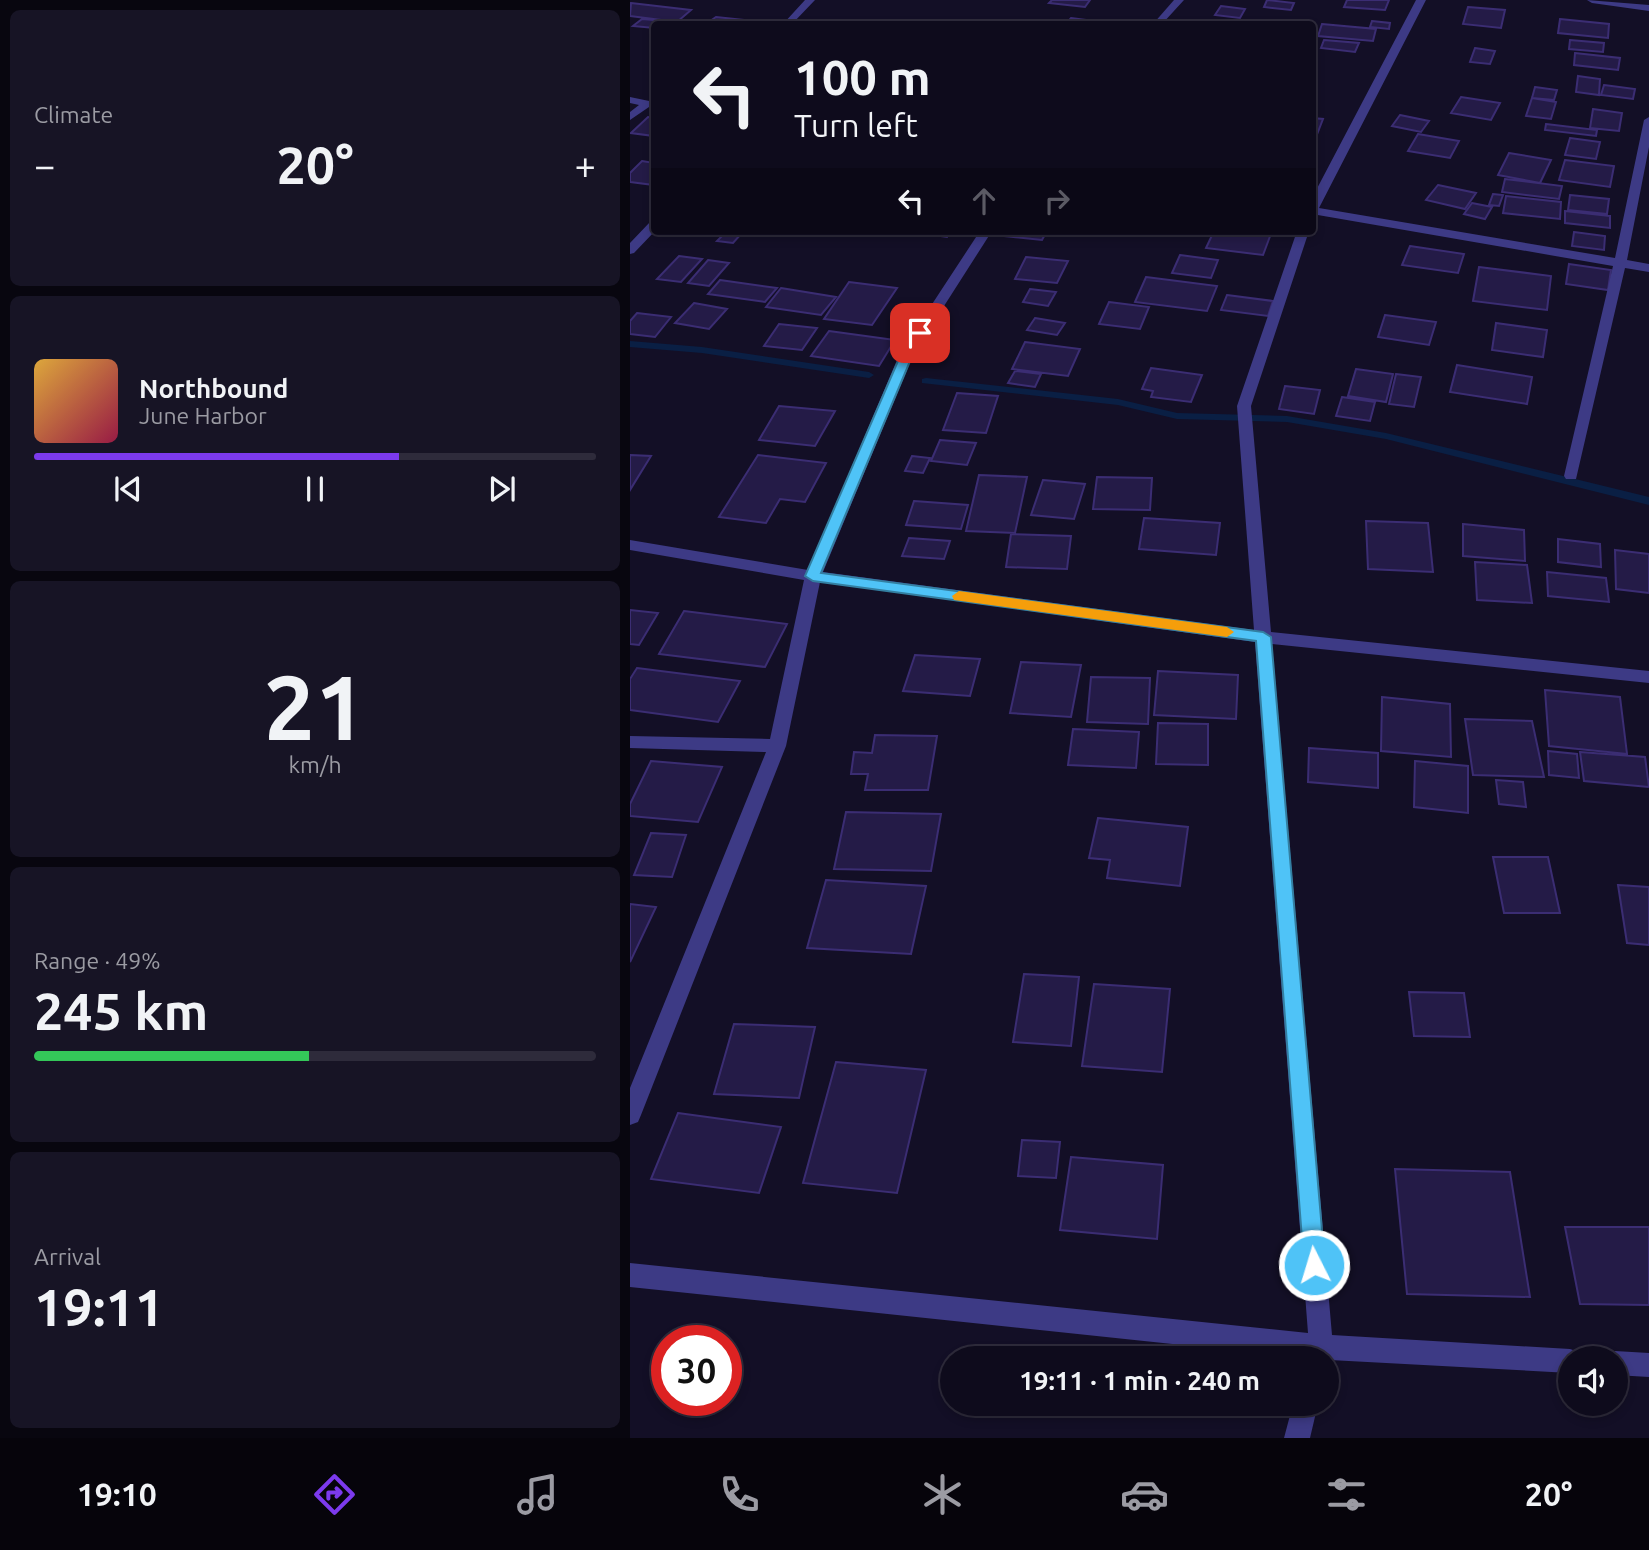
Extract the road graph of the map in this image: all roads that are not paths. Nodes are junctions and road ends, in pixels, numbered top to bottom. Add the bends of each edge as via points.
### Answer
1 (810, 0) edge
2 (1179, 0) edge
3 (1421, 0) edge
4 (1592, 0) edge
5 (1649, 8) edge
6 (790, 21) edge
7 (1160, 21) edge
8 (630, 100) edge
9 (651, 104) edge
10 (630, 117) edge
11 (1649, 120) edge
12 (1316, 202) edge
13 (1316, 211) edge
14 (651, 228) edge
15 (983, 235) edge
16 (1302, 235) edge
17 (630, 250) edge
18 (1620, 263) junction
19 (1649, 268) edge
20 (1571, 476) dead end
21 (630, 545) edge
22 (813, 576) junction
23 (1263, 637) junction
24 (1649, 677) edge
25 (630, 742) edge
26 (777, 746) junction
27 (630, 1115) edge
28 (630, 1275) edge
29 (1266, 1346) edge
30 (1320, 1346) edge
31 (1339, 1353) edge
32 (1558, 1361) edge
33 (1628, 1364) edge
34 (1649, 1365) edge
35 (1303, 1416) edge
36 (1297, 1438) edge

1 - 6 street
2 - 7 street
3 - 12 street
4 - 5 street
8 - 9 street
9 - 10 street
11 - 18 street
13 - 18 street
14 - 17 street
15 - 22 street via 907,354
16 - 23 street via 1244,406
18 - 19 street
18 - 20 street
21 - 22 street
22 - 23 street
22 - 26 street
23 - 24 street
23 - 30 street
25 - 26 street
26 - 27 street
28 - 29 street
31 - 32 street
33 - 34 street
35 - 36 street

